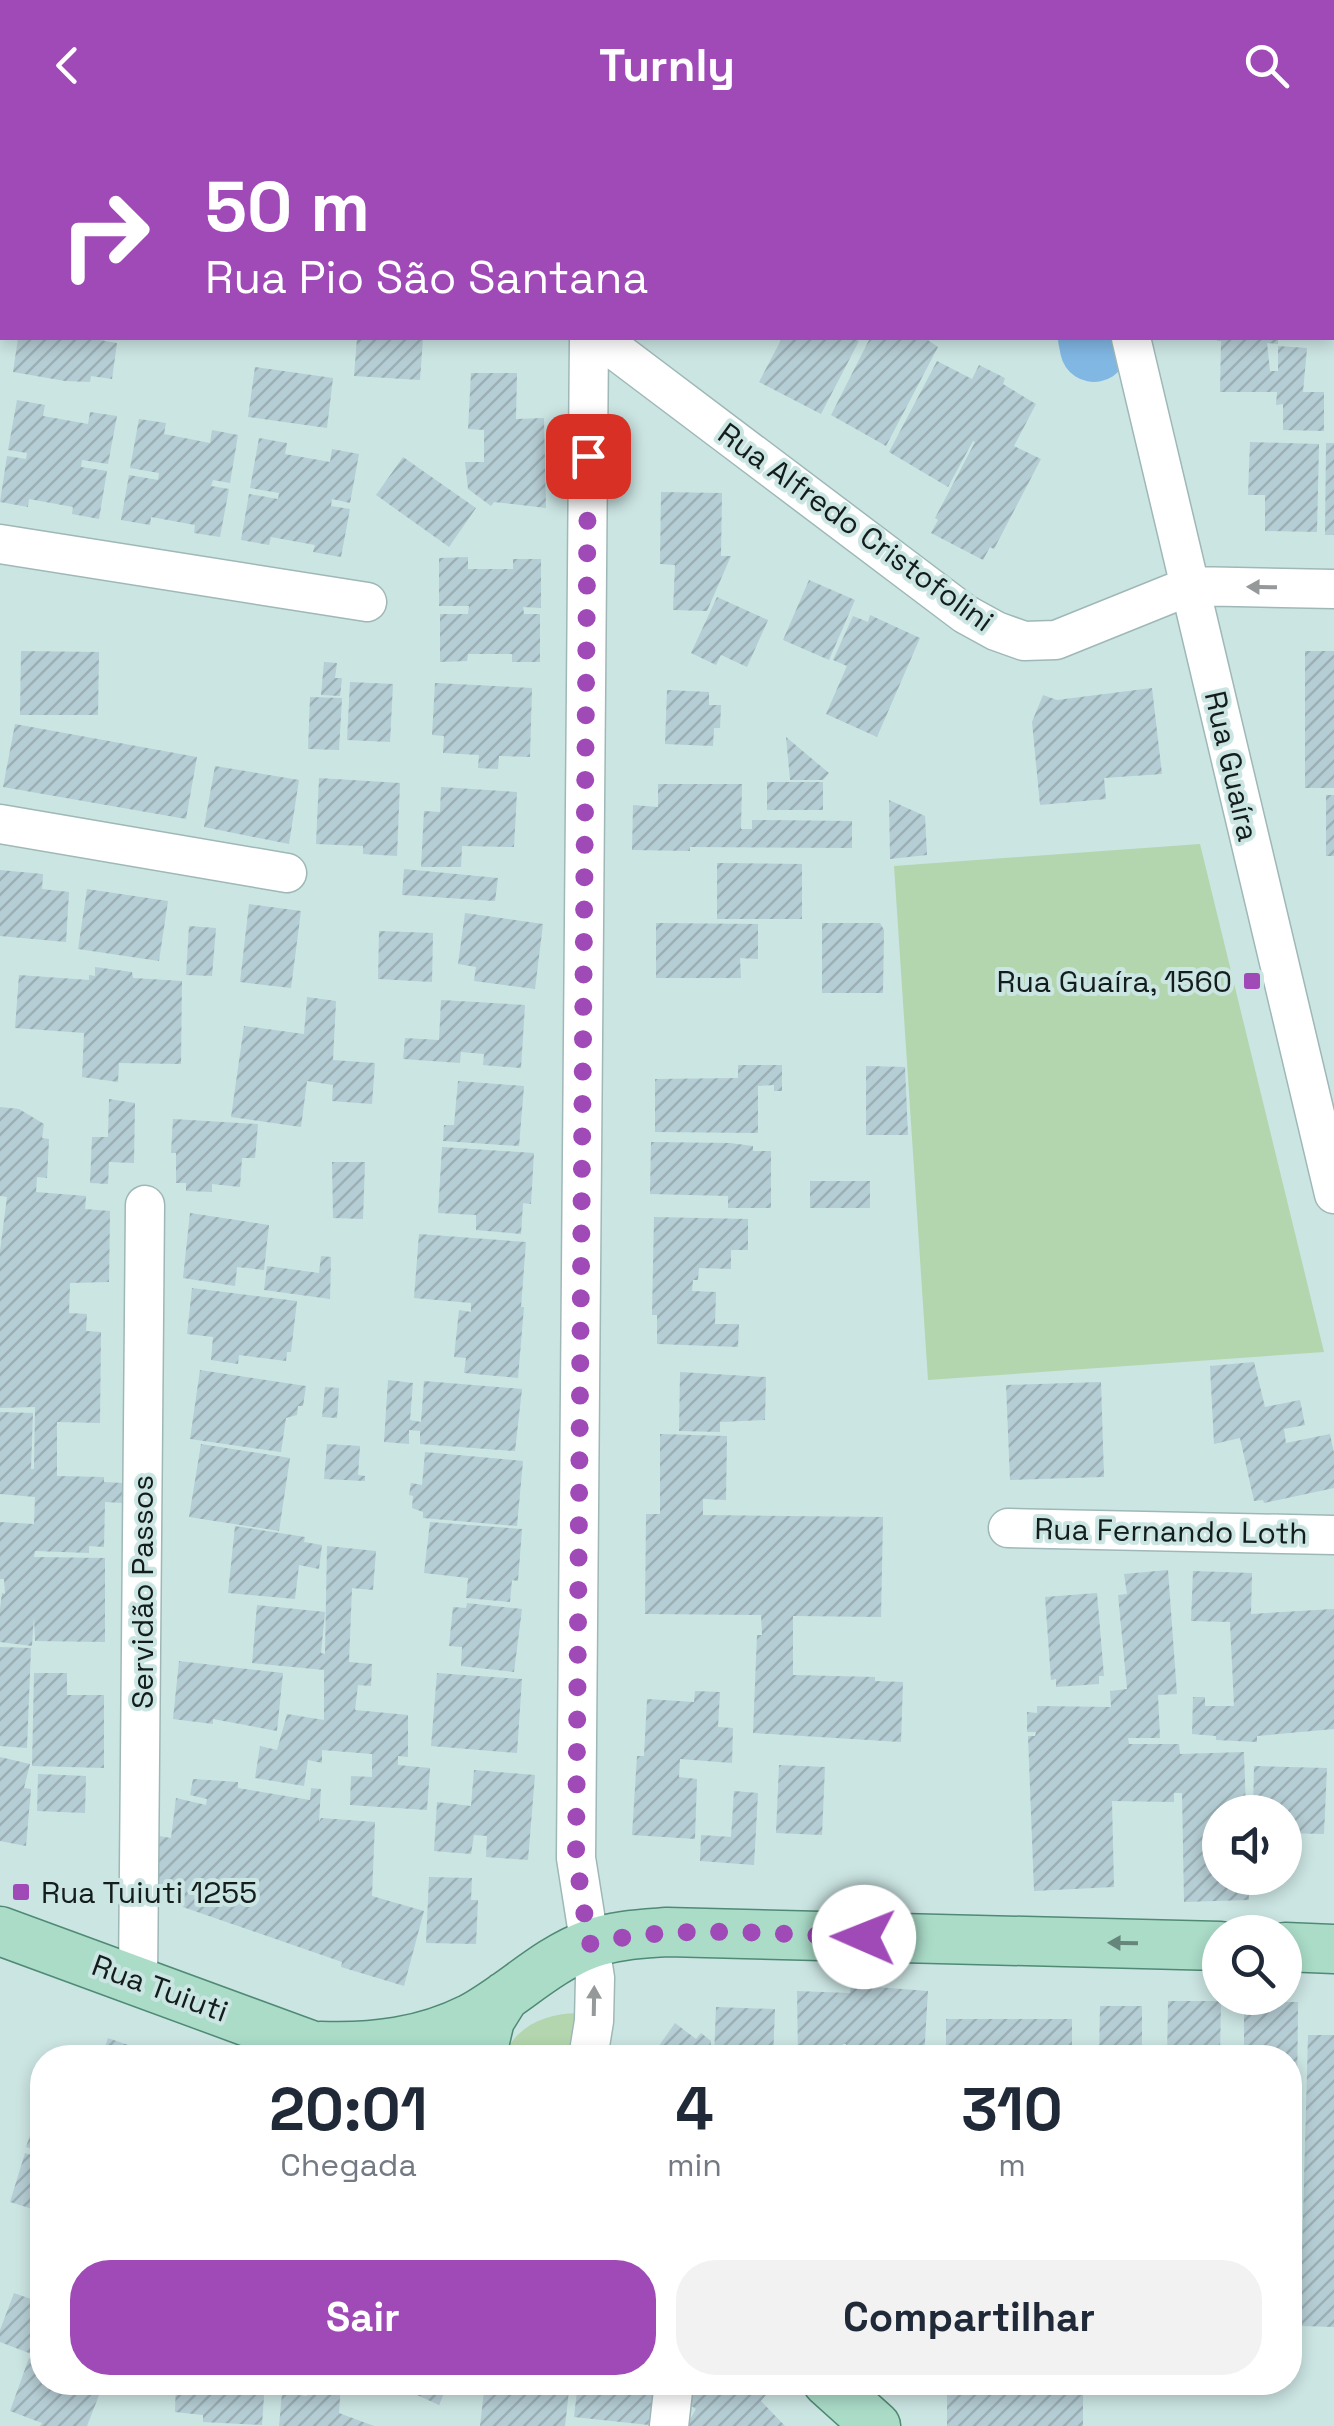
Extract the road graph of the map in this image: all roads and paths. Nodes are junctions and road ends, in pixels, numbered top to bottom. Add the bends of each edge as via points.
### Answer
1 (589, 340) edge
2 (602, 340) edge
3 (1131, 340) edge
4 (0, 544) edge
5 (1190, 586) junction
6 (1334, 588) edge
7 (367, 602) dead end
8 (0, 824) edge
9 (287, 873) dead end
10 (1325, 1121) edge
11 (1334, 1194) edge
12 (145, 1205) dead end
13 (1008, 1528) dead end
14 (1334, 1535) edge
15 (0, 1931) edge
16 (589, 1944) junction
17 (1202, 1946) edge
18 (1302, 1948) edge
19 (1334, 1949) edge
20 (138, 1980) junction
21 (505, 1996) junction
22 (305, 2045) edge
23 (376, 2045) edge
24 (483, 2045) edge
25 (590, 2045) edge
26 (673, 2395) edge
27 (841, 2395) edge
28 (669, 2426) edge
29 (876, 2426) edge

1 - 16 street via 576,1858
2 - 5 street, Rua Alfredo Cristofolini via 996,631 1056,640
3 - 5 street, Rua Guaíra
4 - 7 street
6 -> 5 street
5 - 10 street, Rua Guaíra
8 - 9 street
10 - 11 street, Rua Guaíra
12 - 20 street, Servidão Passos
13 - 14 street, Rua Fernando Loth
15 - 20 main road, Rua Tuiuti
17 -> 16 main road, Rua Tuiuti via 667,1932
16 - 21 main road, Rua Tuiuti
25 -> 16 street via 595,1978
18 - 19 main road
20 - 22 main road, Rua Tuiuti
21 - 23 main road, Rua Tuiuti via 438,2032
21 - 24 main road
26 - 28 street
27 - 29 main road

